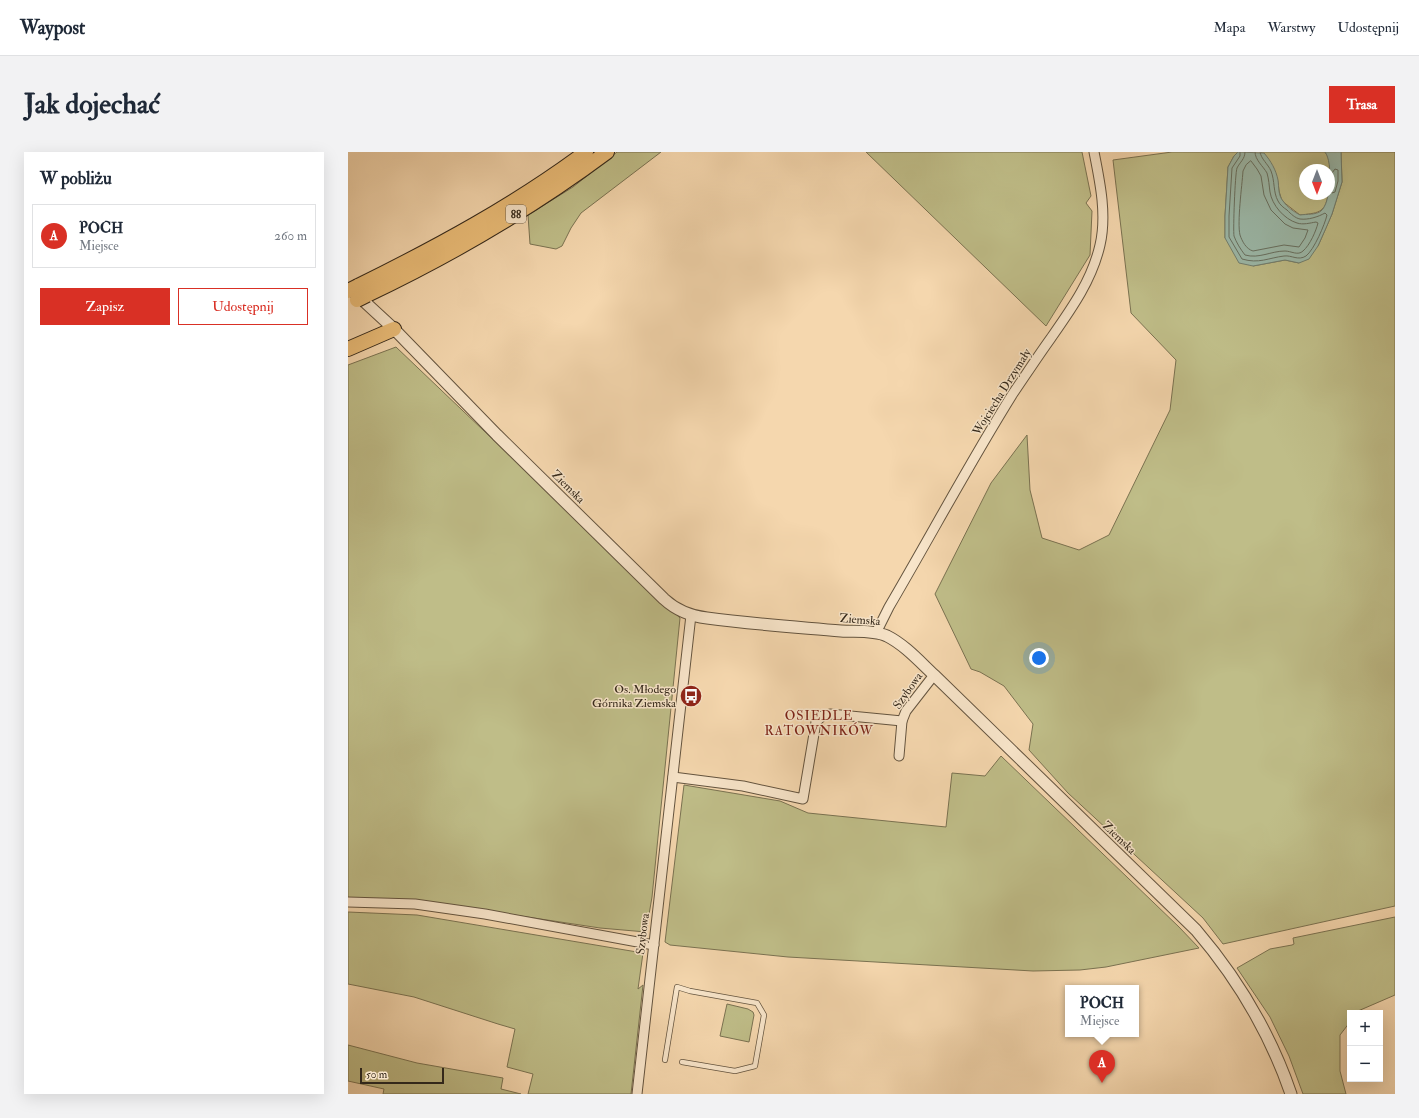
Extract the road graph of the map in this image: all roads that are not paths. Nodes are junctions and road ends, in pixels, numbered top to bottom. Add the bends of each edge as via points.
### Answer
1 (586, 152) edge
2 (607, 152) edge
3 (1094, 152) edge
4 (354, 294) edge
5 (394, 329) junction
6 (348, 349) edge
7 (691, 615) junction
8 (876, 633) junction
9 (934, 675) junction
10 (902, 721) junction
11 (899, 756) dead end
12 (673, 777) junction
13 (348, 902) edge
14 (654, 945) junction
15 (665, 1060) dead end
16 (682, 1062) dead end
17 (637, 1094) edge
18 (1291, 1094) edge

1 - 4 main road, 88 via 534,188
2 - 4 main road, 88 via 539,200 467,243 420,269
3 - 8 street, Wojciecha Drzymały via 1103,221 1101,244 1088,281 1003,411
4 - 5 street, Ziemska
5 - 6 main road
5 - 7 street, Ziemska via 493,431 664,599 675,608
7 - 8 street, Ziemska via 844,632
7 - 12 street, Szybowa
8 - 9 street, Ziemska via 895,640
9 - 10 street, Szybowa via 906,711
9 - 18 street, Ziemska via 1196,930 1259,1018
10 - 11 street, Szybowa
10 - 12 street, Szybowa via 830,714 822,716 816,722 803,799 743,786
12 - 14 street, Szybowa
13 - 14 street via 415,904 486,914
14 - 17 street, Szybowa
15 - 16 lane via 677,987 757,1003 764,1015 755,1066 735,1070

